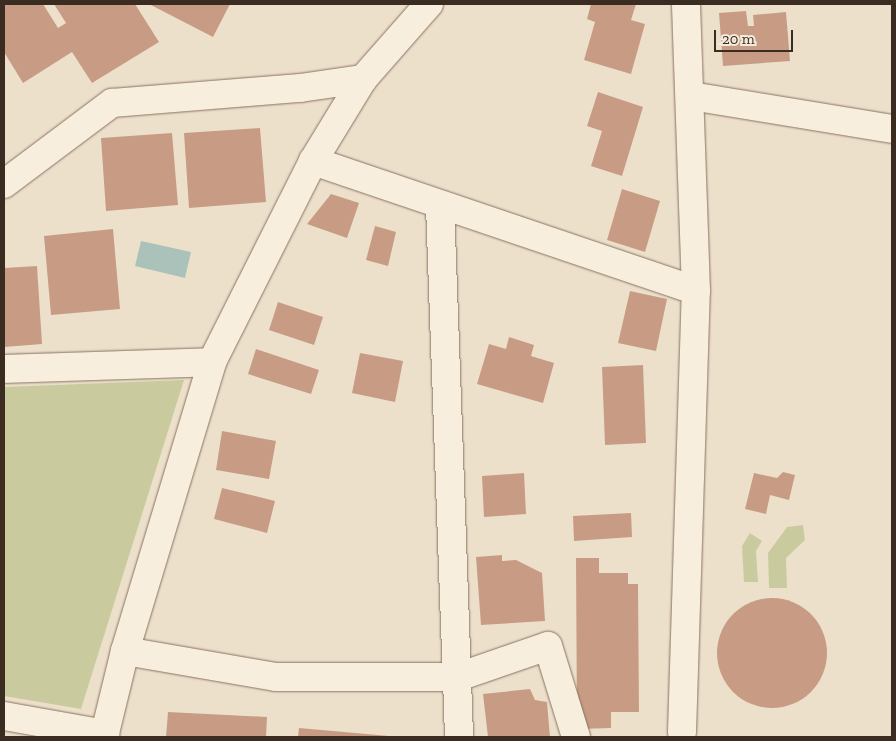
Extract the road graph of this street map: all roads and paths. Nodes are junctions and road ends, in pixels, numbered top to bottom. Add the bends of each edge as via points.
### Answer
1 (429, 4) edge
2 (686, 4) edge
3 (363, 79) junction
4 (691, 96) junction
5 (892, 129) edge
6 (314, 161) junction
7 (4, 184) edge
8 (440, 205) junction
9 (696, 291) junction
10 (212, 362) junction
11 (4, 369) edge
12 (125, 651) junction
13 (458, 677) junction
14 (4, 716) edge
15 (104, 736) edge
16 (679, 736) edge
17 (459, 737) edge
18 (576, 737) edge

1 - 3 street
2 - 4 street
3 - 6 street
3 - 7 street via 300,88 112,103
4 - 5 street
4 - 9 street
6 - 8 street
6 - 10 street
8 - 9 street
8 - 13 street
9 - 16 street
10 - 11 street
10 - 12 street
12 - 13 street via 276,676
12 - 15 street
13 - 17 street
13 - 18 street via 548,646
14 - 15 street

